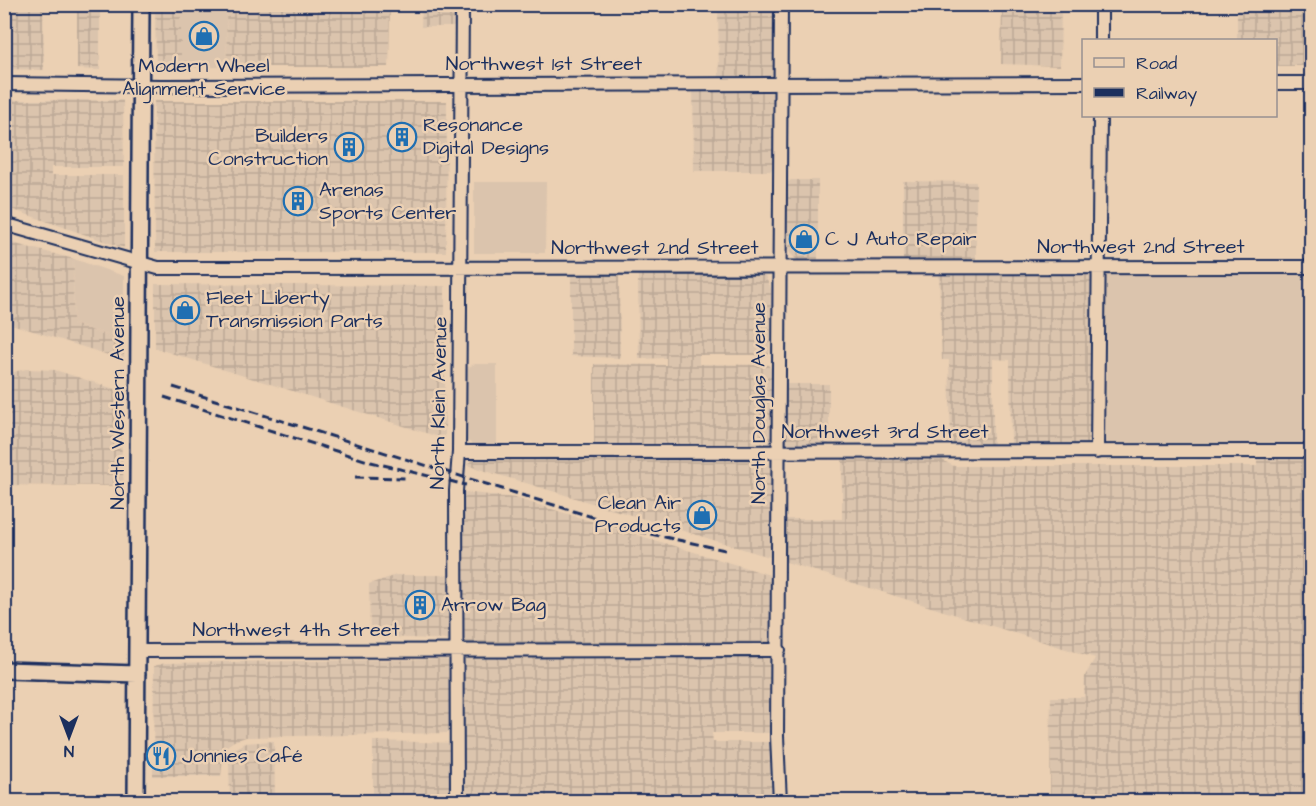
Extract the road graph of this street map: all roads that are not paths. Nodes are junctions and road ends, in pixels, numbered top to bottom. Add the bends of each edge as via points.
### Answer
1 (141, 4) edge
2 (462, 4) edge
3 (781, 4) edge
4 (1101, 4) edge
5 (1101, 39) edge
6 (1311, 82) edge
7 (1082, 83) edge
8 (1277, 83) edge
9 (4, 84) edge
10 (461, 84) junction
11 (780, 84) junction
12 (140, 85) junction
13 (1100, 117) edge
14 (4, 224) edge
15 (140, 264) junction
16 (779, 267) junction
17 (1099, 267) junction
18 (1311, 267) edge
19 (460, 268) junction
20 (1311, 451) edge
21 (459, 452) junction
22 (779, 452) junction
23 (1097, 452) junction
24 (778, 650) junction
25 (137, 651) junction
26 (458, 651) junction
27 (4, 670) edge
28 (137, 674) junction
29 (136, 801) edge
30 (457, 801) edge
31 (780, 801) edge

1 - 12 main road, North Western Avenue
2 - 10 street, North Klein Avenue
3 - 11 street, North Douglas Avenue
4 - 5 street
6 - 8 street
7 - 11 street, Northwest 1st Street
9 - 12 street, Northwest 1st Street
10 - 11 street, Northwest 1st Street
10 - 12 street, Northwest 1st Street
10 - 19 street, North Klein Avenue
11 - 16 street, North Douglas Avenue
12 - 15 main road, North Western Avenue
13 - 17 street
14 - 15 street, Northwest 2nd Street
15 - 19 street, Northwest 2nd Street via 158,268
15 - 25 main road, North Western Avenue
16 - 17 street, Northwest 2nd Street
16 - 19 street, Northwest 2nd Street
16 - 22 street, North Douglas Avenue
17 - 18 street, Northwest 2nd Street
17 - 23 street
19 - 21 street, North Klein Avenue
20 - 23 street, Northwest 3rd Street
21 - 22 street, Northwest 3rd Street
21 - 26 street, North Klein Avenue
22 - 23 street, Northwest 3rd Street
22 - 24 street, North Douglas Avenue
24 - 26 street, Northwest 4th Street
24 - 31 street, North Douglas Avenue
25 - 26 street, Northwest 4th Street
25 - 28 main road, North Western Avenue
26 - 30 street, North Klein Avenue
27 - 28 main road
28 - 29 main road, North Western Avenue

